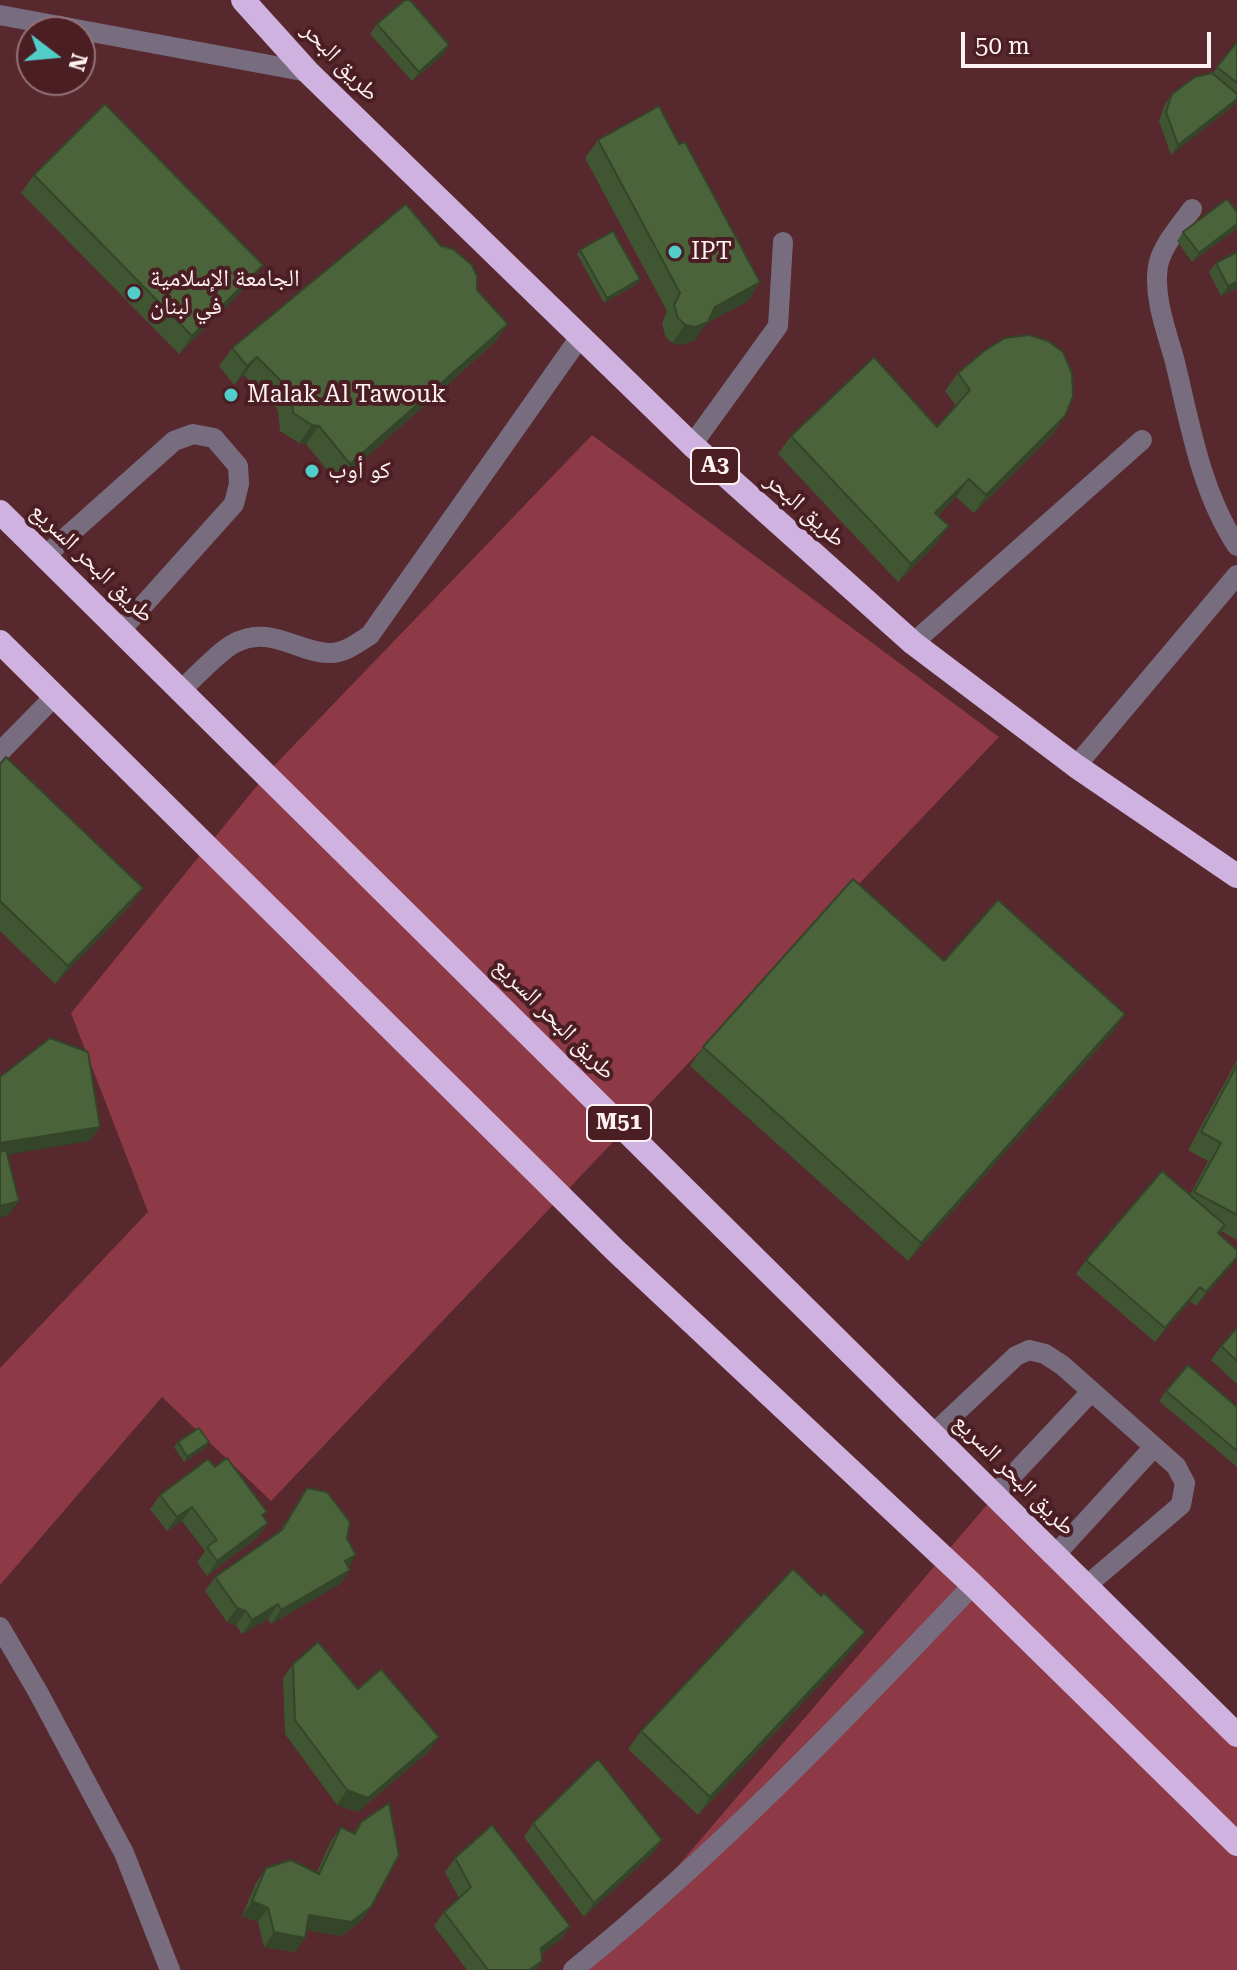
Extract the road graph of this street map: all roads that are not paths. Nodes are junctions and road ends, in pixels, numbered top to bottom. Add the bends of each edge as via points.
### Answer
1 (243, 0) edge
2 (0, 15) edge
3 (308, 72) junction
4 (1192, 209) dead end
5 (783, 242) dead end
6 (580, 337) junction
7 (1142, 440) dead end
8 (692, 445) junction
9 (0, 512) edge
10 (1237, 546) edge
11 (45, 556) junction
12 (1237, 575) edge
13 (121, 630) junction
14 (0, 642) edge
15 (913, 643) junction
16 (182, 689) junction
17 (55, 696) junction
18 (0, 752) edge
19 (1076, 766) junction
20 (1237, 876) edge
21 (1091, 1392) junction
22 (933, 1434) junction
23 (1154, 1447) junction
24 (994, 1495) junction
25 (1055, 1555) junction
26 (973, 1585) junction
27 (1086, 1586) junction
28 (0, 1627) edge
29 (1237, 1735) edge
30 (1237, 1844) edge
31 (170, 1970) edge
32 (573, 1970) edge

1 - 3 highway, طريق البحر / A3
2 - 3 street
3 - 6 highway, طريق البحر / A3
4 - 10 street via 1158,265 1158,296 1198,456 1222,523
5 - 8 street via 778,326
6 - 8 highway, طريق البحر / A3
6 - 16 street via 370,635 330,654 273,637 252,638 233,644
7 - 15 street
8 - 15 highway, طريق البحر / A3
9 - 11 highway, طريق البحر السريع / M51
11 - 13 highway, طريق البحر السريع / M51
11 - 13 street via 174,441 193,434 214,438 238,466 234,504
12 - 19 street
13 - 16 highway, طريق البحر السريع / M51
14 - 17 highway
15 - 19 highway, طريق البحر / A3
16 - 22 highway, طريق البحر السريع / M51
17 - 18 street
17 - 26 highway via 616,1251
19 - 20 highway, طريق البحر / A3
21 - 22 street via 1062,1365 1029,1350 1016,1356
21 - 23 street
21 - 24 street
22 - 24 highway, طريق البحر السريع / M51
23 - 25 street
23 - 27 street via 1176,1466 1185,1483 1181,1505
24 - 25 highway, طريق البحر السريع / M51
25 - 27 highway, طريق البحر السريع / M51
26 - 30 highway
26 - 32 street via 823,1744
27 - 29 highway, طريق البحر السريع / M51
28 - 31 street via 124,1853

